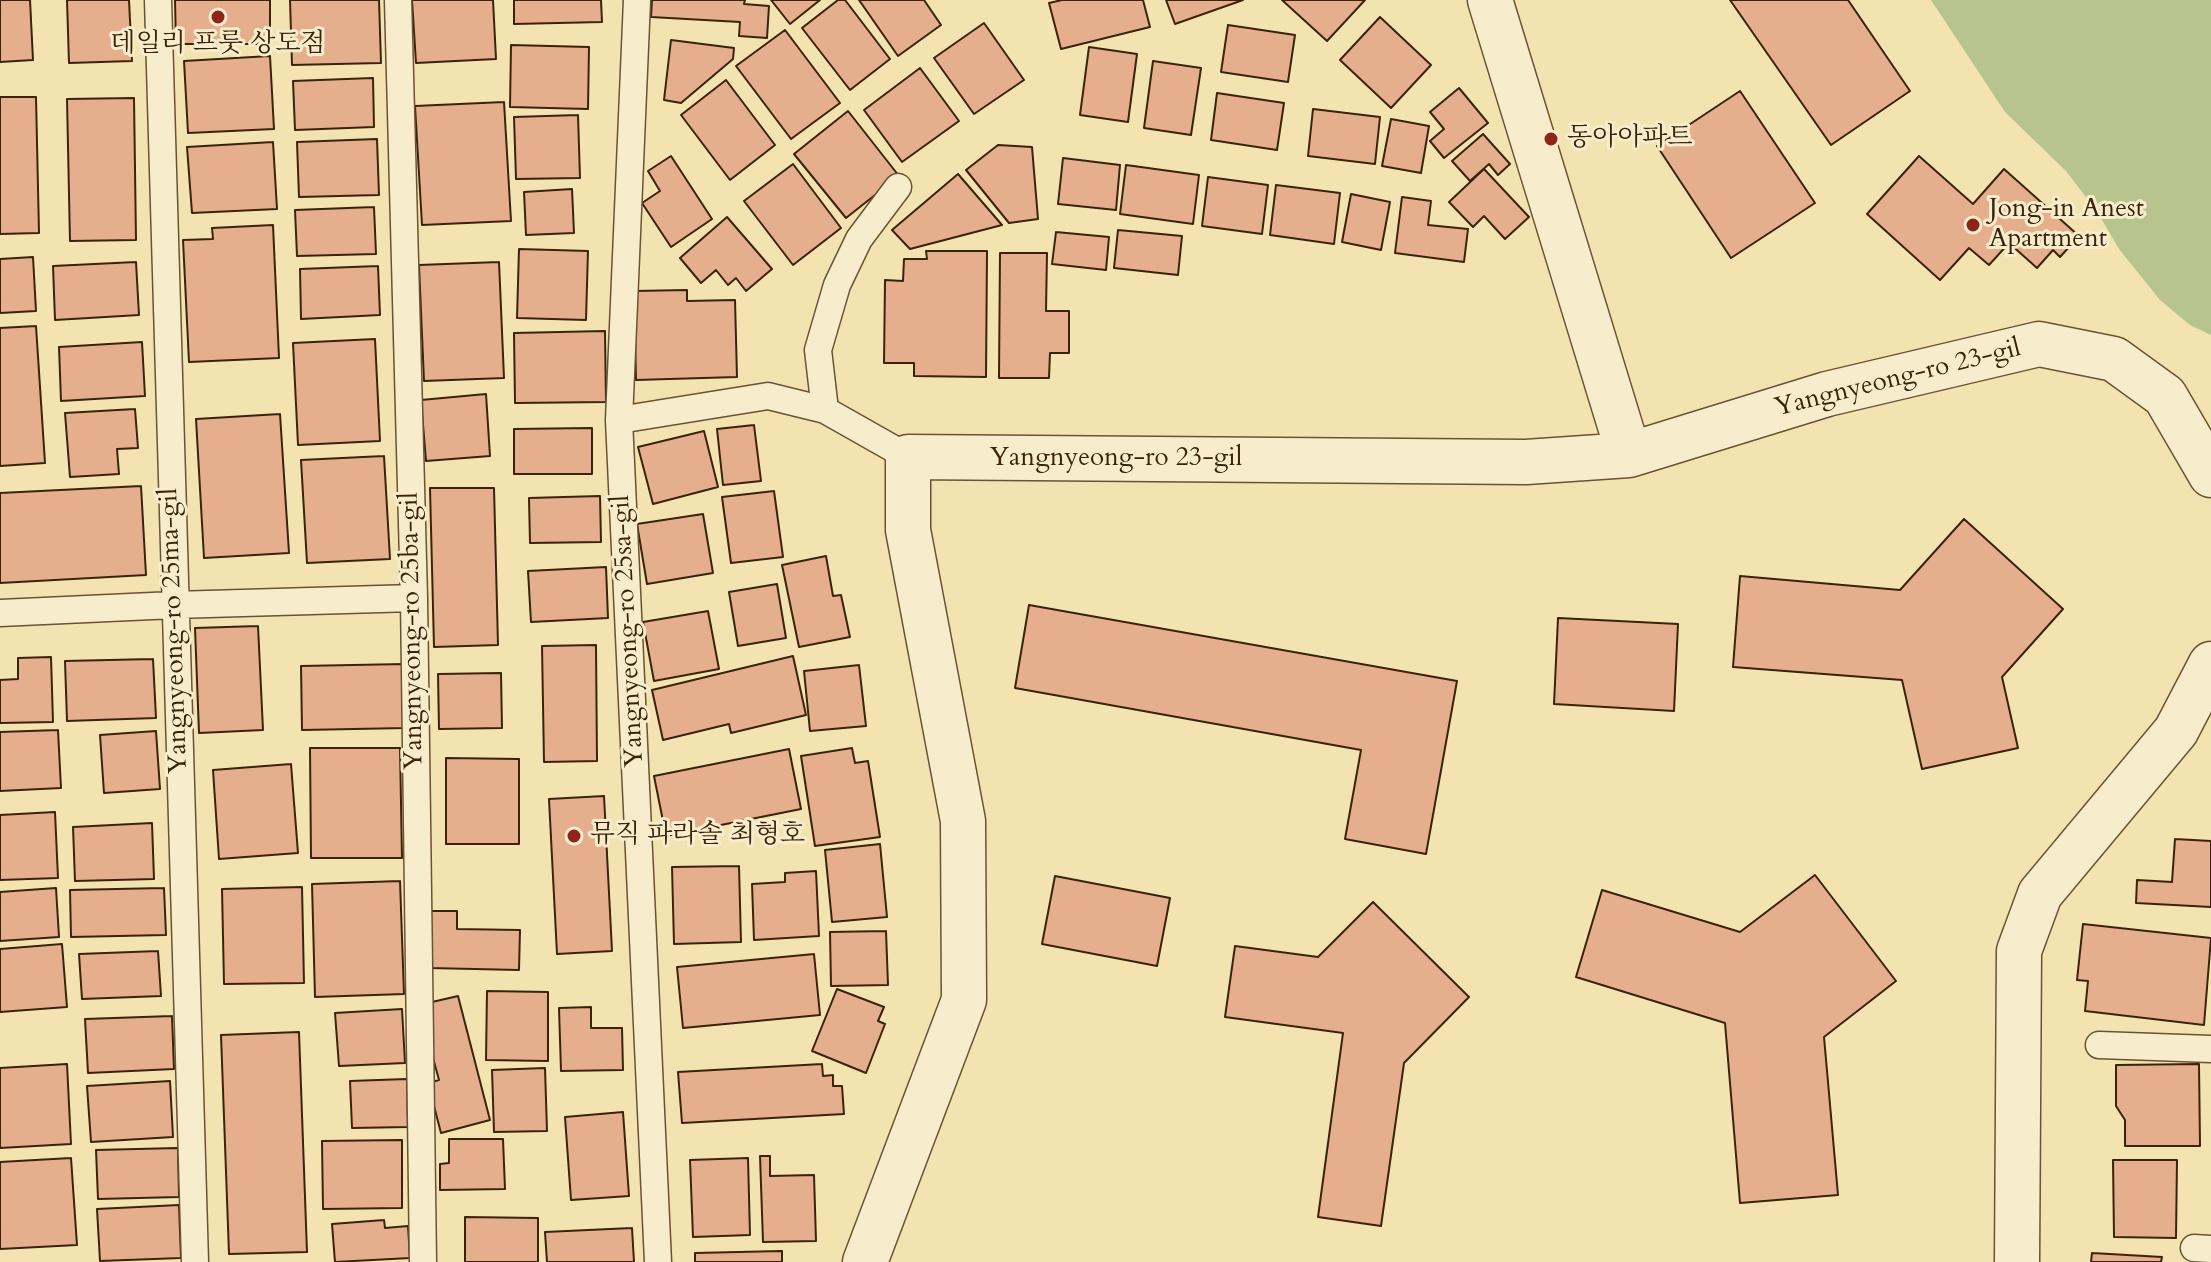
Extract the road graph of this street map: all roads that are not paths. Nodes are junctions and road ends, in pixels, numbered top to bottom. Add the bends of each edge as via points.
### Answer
1 (158, 0) edge
2 (398, 0) edge
3 (637, 0) edge
4 (1490, 0) edge
5 (898, 187) dead end
6 (825, 410) junction
7 (619, 420) junction
8 (1629, 455) junction
9 (908, 457) junction
10 (2211, 475) edge
11 (414, 598) junction
12 (174, 605) junction
13 (0, 613) edge
14 (2211, 664) edge
15 (2099, 1045) dead end
16 (2211, 1049) edge
17 (195, 1262) edge
18 (423, 1262) edge
19 (658, 1262) edge
20 (865, 1262) edge
21 (2017, 1262) edge

1 - 12 lane, Yangnyeong-ro 25ma-gil
2 - 11 lane, Yangnyeong-ro 25ba-gil
3 - 7 lane, Yangnyeong-ro 25sa-gil
4 - 8 street
5 - 6 lane via 859,239 837,285 818,350
6 - 7 lane, Yangnyeong-ro 23-gil via 768,396
6 - 9 lane, Yangnyeong-ro 23-gil
7 - 19 lane, Yangnyeong-ro 25sa-gil
8 - 9 street, Yangnyeong-ro 23-gil via 1526,462
8 - 10 street, Yangnyeong-ro 23-gil via 1827,394 2039,344 2114,359 2165,396
9 - 20 street via 908,530 963,821 964,1000
11 - 12 lane
11 - 18 lane, Yangnyeong-ro 25ba-gil
12 - 13 lane
12 - 17 lane, Yangnyeong-ro 25ma-gil
14 - 21 street via 2176,731 2040,894 2019,951
15 - 16 lane

